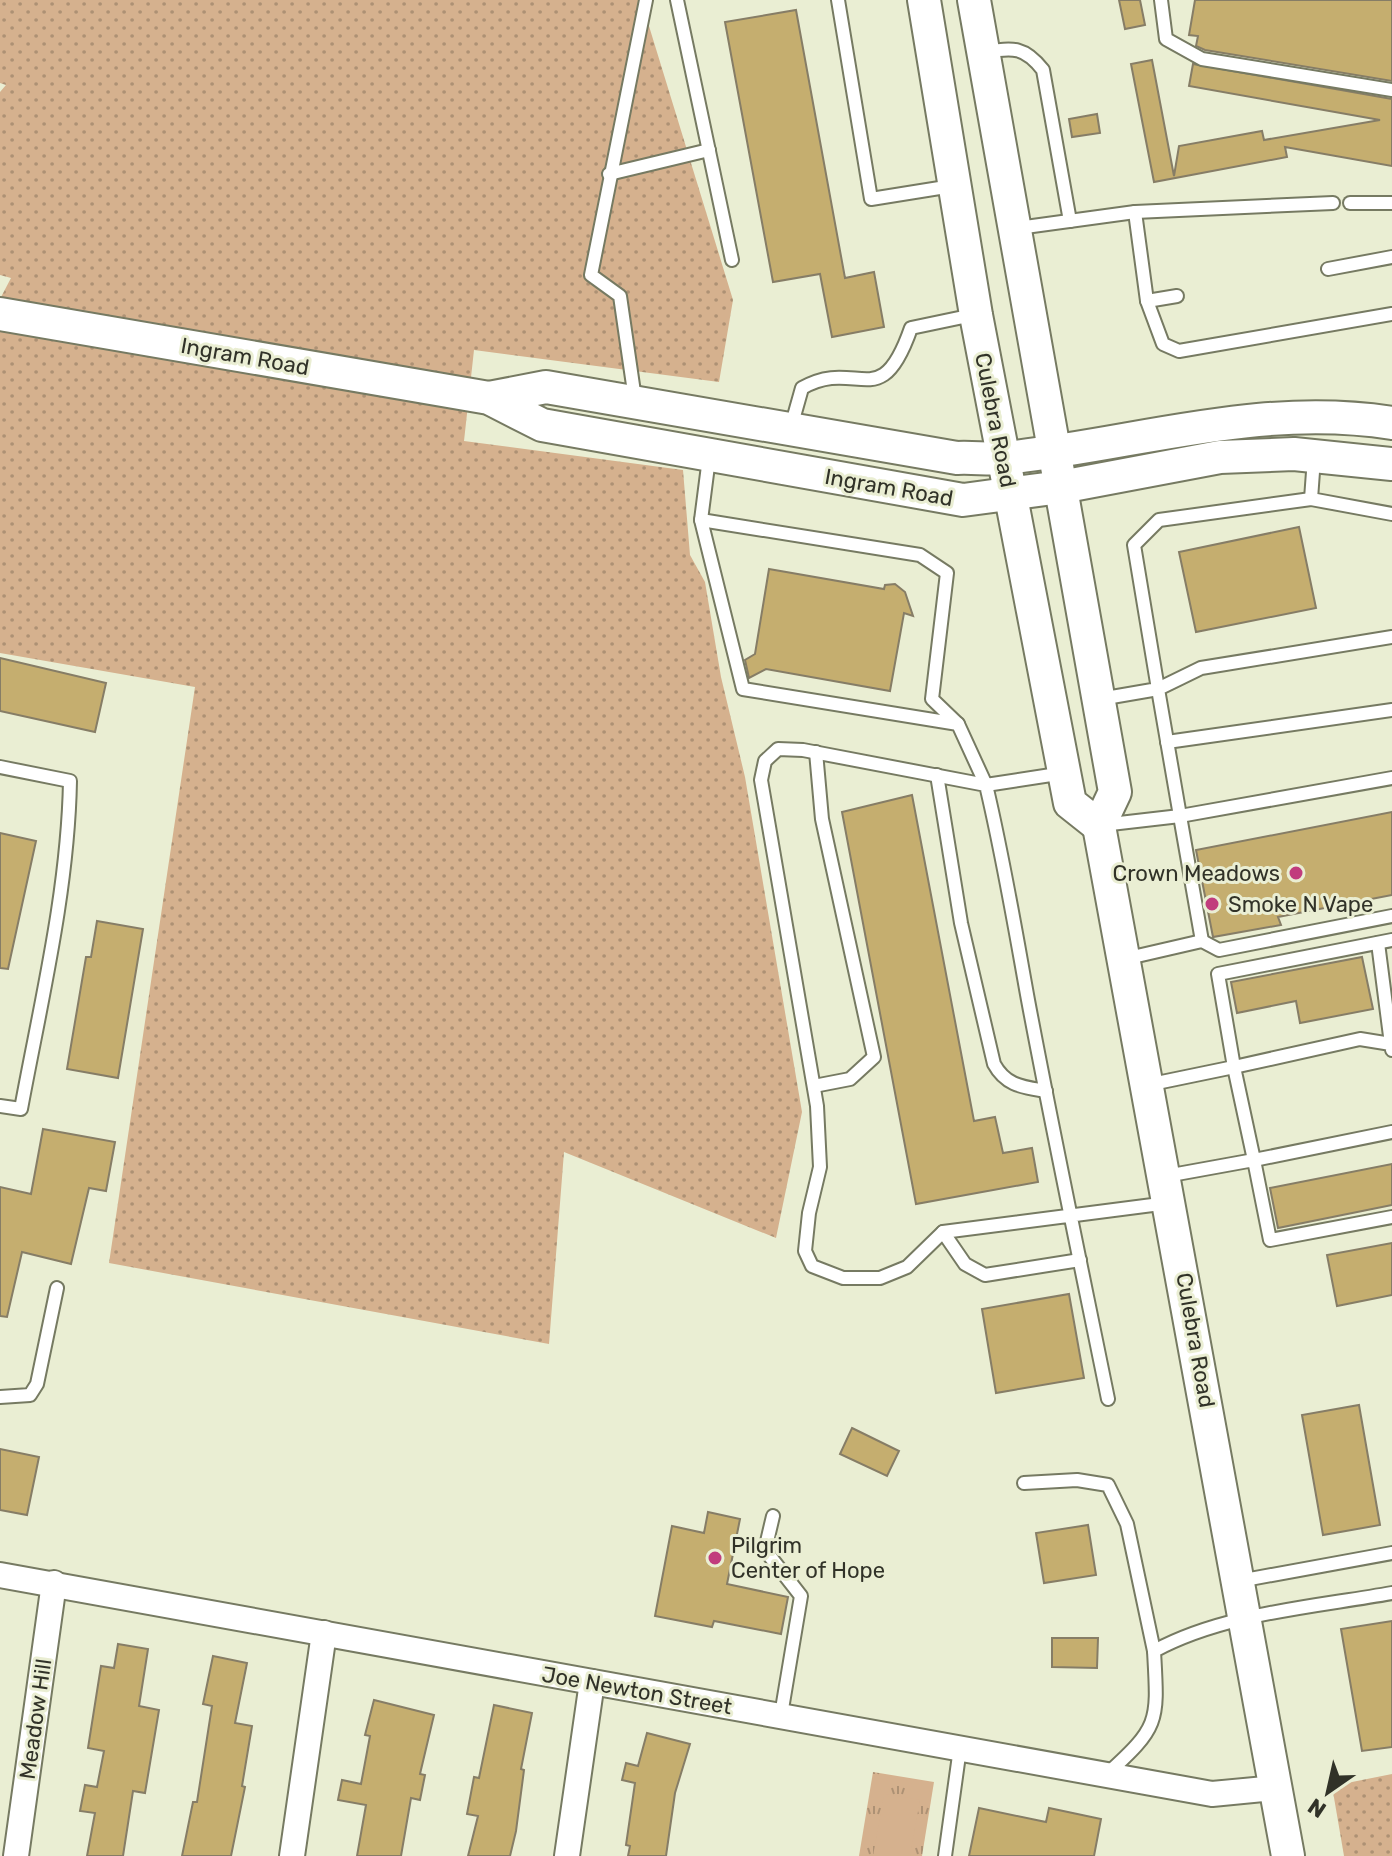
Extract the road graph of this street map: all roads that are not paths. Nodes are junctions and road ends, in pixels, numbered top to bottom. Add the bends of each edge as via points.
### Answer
1 (646, 0) edge
2 (677, 0) edge
3 (838, 0) edge
4 (924, 0) edge
5 (974, 0) edge
6 (1161, 0) edge
7 (984, 53) junction
8 (1392, 90) edge
9 (709, 150) junction
10 (609, 174) junction
11 (957, 186) junction
12 (1333, 203) dead end
13 (1350, 203) dead end
14 (1392, 203) edge
15 (1135, 212) junction
16 (1070, 221) junction
17 (1017, 229) junction
18 (1392, 257) edge
19 (732, 260) dead end
20 (1328, 269) dead end
21 (1177, 296) dead end
22 (1147, 301) junction
23 (0, 314) edge
24 (1392, 314) edge
25 (976, 315) junction
26 (489, 398) junction
27 (635, 402) junction
28 (1392, 423) edge
29 (791, 429) junction
30 (1054, 450) junction
31 (709, 455) junction
32 (1314, 456) junction
33 (1004, 459) junction
34 (1392, 464) edge
35 (1061, 487) junction
36 (1011, 495) junction
37 (1311, 499) junction
38 (1392, 514) edge
39 (701, 520) junction
40 (1392, 637) edge
41 (1158, 689) junction
42 (1100, 700) junction
43 (1392, 710) edge
44 (958, 724) junction
45 (1167, 742) junction
46 (816, 752) junction
47 (0, 767) edge
48 (1064, 773) junction
49 (937, 775) junction
50 (1392, 778) edge
51 (986, 785) junction
52 (1180, 816) junction
53 (1099, 826) junction
54 (1392, 916) edge
55 (1392, 940) edge
56 (1202, 941) junction
57 (1378, 943) junction
58 (1124, 959) junction
59 (1391, 1047) edge
60 (1234, 1067) junction
61 (1147, 1085) junction
62 (814, 1086) junction
63 (1046, 1091) junction
64 (0, 1106) edge
65 (1392, 1132) edge
66 (1254, 1160) junction
67 (1168, 1189) junction
68 (1071, 1215) junction
69 (1392, 1217) edge
70 (943, 1232) junction
71 (1080, 1260) junction
72 (57, 1288) dead end
73 (0, 1397) edge
74 (1108, 1399) dead end
75 (1024, 1483) dead end
76 (773, 1516) dead end
77 (1392, 1553) edge
78 (0, 1575) edge
79 (1239, 1581) junction
80 (54, 1583) junction
81 (1392, 1593) edge
82 (1246, 1619) junction
83 (324, 1633) junction
84 (1154, 1651) junction
85 (592, 1682) junction
86 (781, 1715) junction
87 (960, 1748) junction
88 (1106, 1775) junction
89 (1275, 1788) junction
90 (16, 1856) edge
91 (292, 1856) edge
92 (567, 1856) edge
93 (945, 1856) edge
94 (1288, 1856) edge

1 - 10 lane
2 - 9 lane
3 - 11 lane via 871,199
4 - 11 main road, Culebra Road
5 - 7 main road
6 - 8 lane via 1166,39 1202,59
7 - 16 lane via 1014,46 1032,55 1043,70
7 - 17 main road
9 - 10 lane
9 - 19 lane
10 - 27 lane via 591,275 620,296
11 - 25 main road, Culebra Road
12 - 15 lane
13 - 14 lane
15 - 16 lane
15 - 22 lane
16 - 17 lane
17 - 30 main road
18 - 20 lane
21 - 22 lane
22 - 24 lane via 1163,344 1179,351
23 - 26 main road, Ingram Road
25 - 29 lane via 911,328 894,369 881,379 815,381 802,388
25 - 33 main road, Culebra Road
26 - 27 main road, Ingram Road via 546,387
26 - 31 main road, Ingram Road via 542,425
27 - 29 main road, Ingram Road
28 - 30 main road, Ingram Road via 1300,415 1216,422
29 - 33 main road, Ingram Road via 957,458
30 - 33 main road, Ingram Road
30 - 35 main road
31 - 36 main road, Ingram Road via 963,500
31 - 39 lane
32 - 34 main road, Ingram Road
32 - 35 main road, Ingram Road via 1220,457
32 - 37 lane
33 - 36 main road, Culebra Road
35 - 36 main road, Ingram Road
35 - 42 main road
36 - 48 main road, Culebra Road
37 - 38 lane
37 - 41 lane via 1159,520 1134,545
39 - 44 lane via 743,689
39 - 44 lane via 920,555 947,573 932,699
40 - 41 lane via 1201,668
41 - 42 lane
41 - 45 lane
42 - 53 main road via 1115,792
43 - 45 lane
44 - 51 lane
45 - 52 lane
46 - 49 lane
46 - 62 lane via 822,819 874,1057 850,1079
46 - 62 lane via 778,749 765,761 761,780
47 - 64 lane via 70,781 70,816 21,1109
48 - 51 lane
48 - 53 main road, Culebra Road via 1070,803
49 - 51 lane
49 - 63 lane via 961,923 994,1064 1001,1077 1016,1086
50 - 52 lane
51 - 63 lane
52 - 53 lane
52 - 56 lane
53 - 58 main road, Culebra Road
54 - 56 lane via 1219,950
55 - 57 lane
56 - 58 lane
57 - 59 lane
57 - 60 lane via 1218,974
58 - 61 main road, Culebra Road
59 - 60 lane via 1360,1039
60 - 61 lane
60 - 66 lane
61 - 67 main road, Culebra Road
62 - 70 lane via 820,1167 805,1251 812,1266 843,1278 880,1278 907,1267
63 - 68 lane
65 - 66 lane
66 - 67 lane
66 - 69 lane via 1270,1240
67 - 68 lane
67 - 79 main road, Culebra Road
68 - 70 lane
68 - 71 lane
70 - 71 lane via 965,1264 985,1275
71 - 74 lane
72 - 73 lane via 37,1384 30,1395
75 - 84 lane via 1077,1480 1108,1485 1127,1524
76 - 86 lane via 765,1550 801,1596
77 - 79 lane
78 - 80 street, Joe Newton Street
79 - 82 main road, Culebra Road
80 - 83 street, Joe Newton Street
80 - 90 street, Meadow Hill
81 - 82 lane
82 - 84 lane
82 - 89 main road, Culebra Road
83 - 85 street, Joe Newton Street
83 - 91 street
84 - 88 lane via 1157,1699 1152,1728
85 - 86 street, Joe Newton Street
85 - 92 street
86 - 87 street, Joe Newton Street
87 - 88 street, Joe Newton Street
87 - 93 lane
88 - 89 street, Joe Newton Street via 1212,1794
89 - 94 main road, Culebra Road

